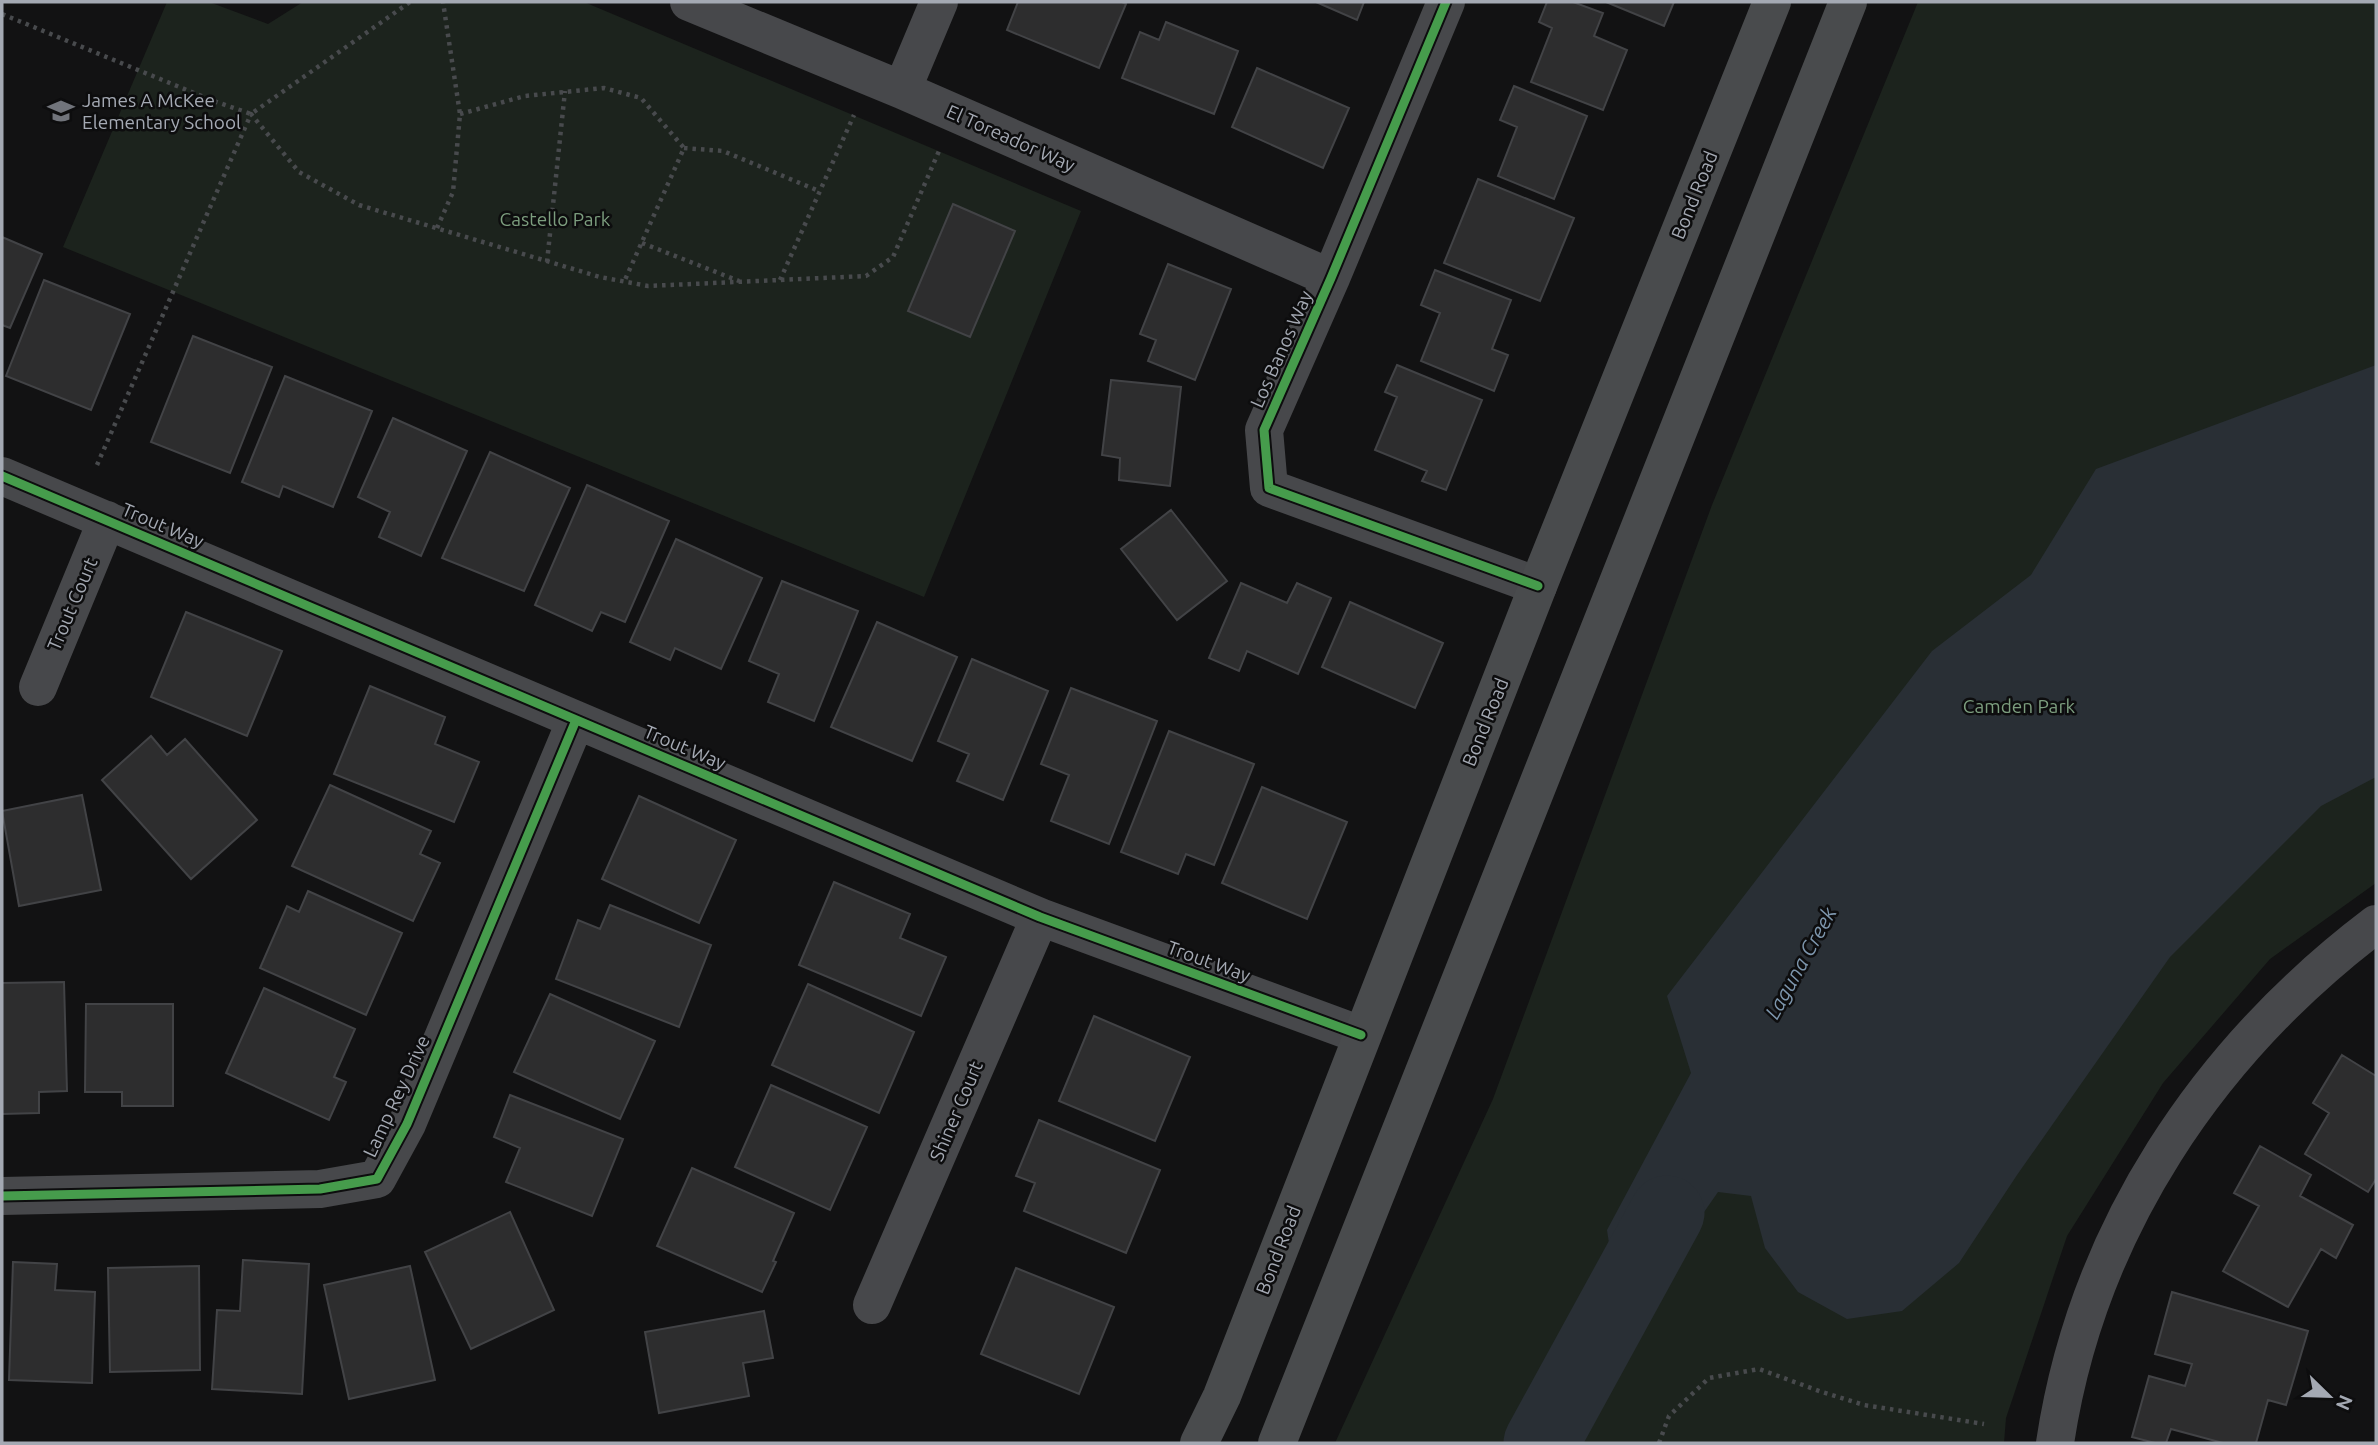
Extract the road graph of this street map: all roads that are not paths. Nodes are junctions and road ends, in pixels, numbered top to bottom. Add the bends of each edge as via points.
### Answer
1 (689, 2) edge
2 (939, 2) edge
3 (1446, 2) edge
4 (1772, 2) edge
5 (1848, 2) edge
6 (902, 90) junction
7 (1331, 278) junction
8 (2, 476) edge
9 (107, 520) junction
10 (1538, 586) junction
11 (38, 687) dead end
12 (576, 720) junction
13 (1040, 917) junction
14 (2376, 924) edge
15 (1361, 1035) junction
16 (2, 1196) edge
17 (872, 1306) dead end
18 (1279, 1440) edge
19 (1199, 1443) edge
20 (2055, 1443) edge

1 - 6 street, El Toreador Way
2 - 6 street
3 - 7 street, Los Banos Way
4 - 10 main road, Bond Road
5 - 18 main road
6 - 7 street, El Toreador Way
7 - 10 street, Los Banos Way via 1264,430 1269,488
8 - 9 street, Trout Way
9 - 11 street, Trout Court
9 - 12 street, Trout Way
10 - 15 main road, Bond Road
12 - 13 street, Trout Way
12 - 16 street, Lamp Rey Drive via 407,1124 377,1179 320,1189
13 - 15 street, Trout Way
13 - 17 street, Shiner Court
14 - 20 street via 2259,1026 2222,1068 2156,1164 2129,1213 2086,1316
15 - 19 main road, Bond Road via 1222,1396

